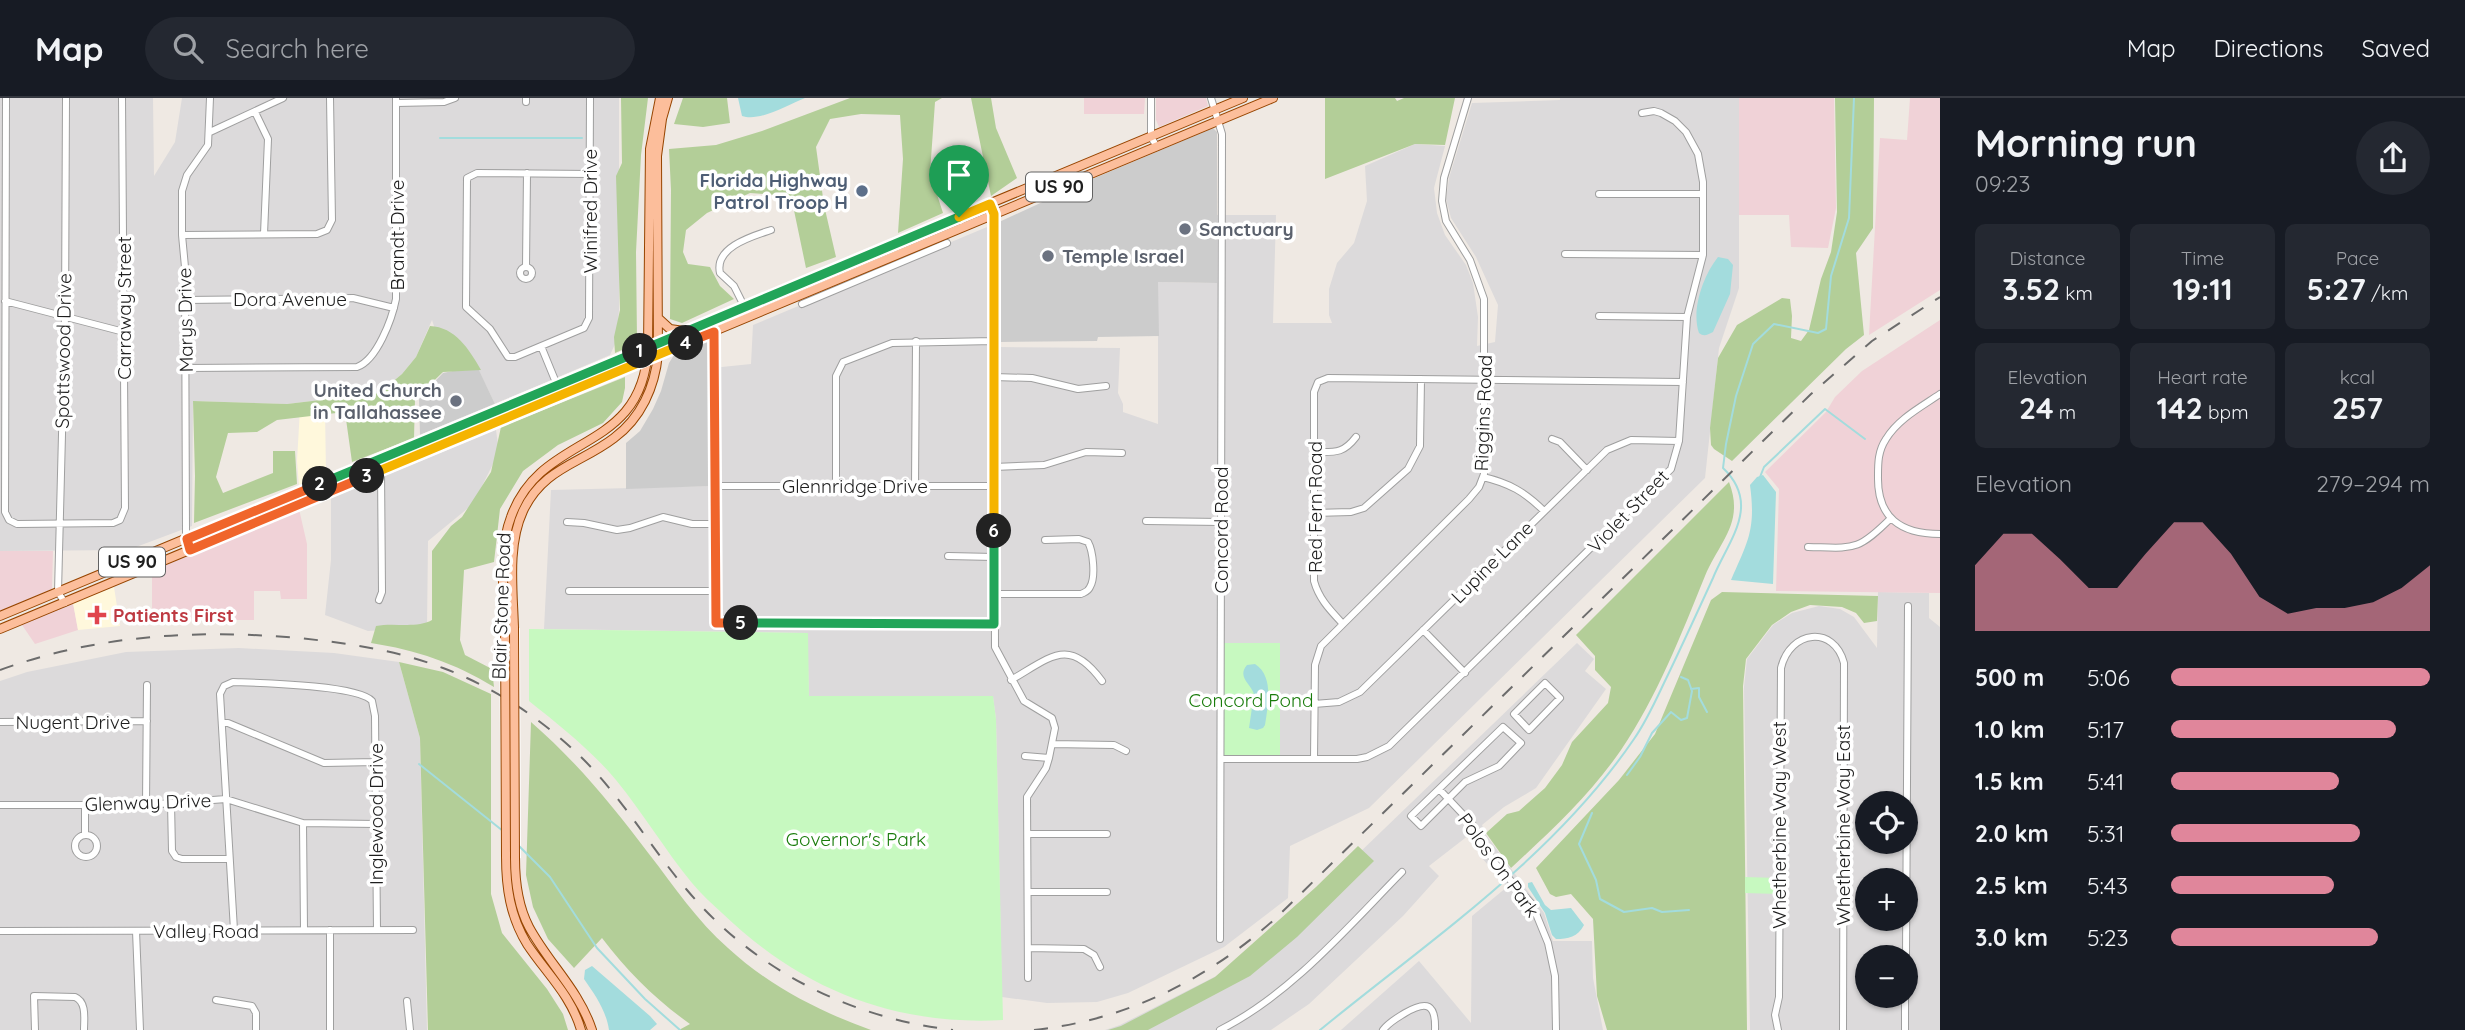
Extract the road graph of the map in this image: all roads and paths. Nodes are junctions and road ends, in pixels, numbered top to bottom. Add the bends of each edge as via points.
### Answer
1 (6, 98) edge
2 (66, 98) edge
3 (122, 98) edge
4 (210, 98) edge
5 (284, 98) edge
6 (330, 98) edge
7 (454, 98) edge
8 (590, 98) edge
9 (660, 98) edge
10 (668, 98) edge
11 (1151, 98) edge
12 (1211, 98) edge
13 (1243, 98) edge
14 (1273, 98) edge
15 (1468, 98) edge
16 (396, 100) edge
17 (1215, 110) junction
18 (255, 112) junction
19 (1642, 113) dead end
20 (1219, 121) junction
21 (210, 132) junction
22 (1152, 137) junction
23 (1157, 147) junction
24 (1071, 170) junction
25 (527, 173) junction
26 (590, 174) junction
27 (1077, 179) junction
28 (1599, 194) dead end
29 (1703, 194) junction
30 (990, 204) junction
31 (994, 214) junction
32 (771, 230) dead end
33 (264, 234) junction
34 (182, 235) junction
35 (947, 243) dead end
36 (891, 245) junction
37 (1565, 254) dead end
38 (1703, 255) junction
39 (898, 259) junction
40 (844, 264) junction
41 (526, 267) dead end
42 (849, 280) junction
43 (185, 300) junction
44 (5, 301) junction
45 (802, 304) dead end
46 (744, 306) junction
47 (394, 308) junction
48 (65, 316) junction
49 (1599, 316) dead end
50 (1687, 317) junction
51 (658, 318) junction
52 (687, 331) junction
53 (124, 332) junction
54 (714, 332) junction
55 (916, 341) junction
56 (994, 341) junction
57 (658, 343) junction
58 (541, 346) junction
59 (648, 347) junction
60 (658, 354) junction
61 (647, 359) junction
62 (186, 368) junction
63 (623, 369) junction
64 (994, 377) junction
65 (1421, 379) junction
66 (1485, 380) junction
67 (642, 382) junction
68 (1682, 382) junction
69 (556, 385) junction
70 (1106, 386) dead end
71 (1940, 394) edge
72 (624, 415) junction
73 (628, 426) junction
74 (435, 436) junction
75 (1356, 437) dead end
76 (1552, 439) dead end
77 (1679, 441) junction
78 (439, 446) junction
79 (1315, 452) junction
80 (1122, 453) dead end
81 (379, 460) junction
82 (545, 467) junction
83 (994, 467) junction
84 (381, 470) junction
85 (1587, 470) junction
86 (552, 474) junction
87 (1483, 477) junction
88 (716, 486) junction
89 (836, 486) junction
90 (915, 486) junction
91 (994, 486) junction
92 (311, 488) junction
93 (315, 498) junction
94 (1544, 510) junction
95 (1314, 513) junction
96 (1891, 518) junction
97 (1146, 521) dead end
98 (567, 522) dead end
99 (1221, 522) junction
100 (59, 524) junction
101 (716, 524) junction
102 (1940, 534) edge
103 (187, 539) junction
104 (1045, 540) dead end
105 (1808, 547) dead end
106 (190, 550) junction
107 (948, 556) dead end
108 (994, 557) junction
109 (509, 577) junction
110 (569, 591) dead end
111 (716, 591) junction
112 (58, 592) junction
113 (994, 594) junction
114 (379, 600) dead end
115 (65, 603) junction
116 (1908, 606) dead end
117 (0, 616) edge
118 (1342, 623) junction
119 (994, 624) junction
120 (0, 629) edge
121 (1423, 630) junction
122 (1813, 636) joint
123 (1465, 673) junction
124 (1011, 680) junction
125 (1102, 681) dead end
126 (147, 685) dead end
127 (1314, 704) junction
128 (0, 722) edge
129 (147, 722) junction
130 (222, 723) junction
131 (1523, 723) junction
132 (1512, 735) junction
133 (1052, 744) junction
134 (1126, 751) dead end
135 (1025, 756) dead end
136 (1049, 758) junction
137 (1221, 759) junction
138 (1314, 759) junction
139 (376, 762) junction
140 (1439, 789) junction
141 (226, 799) junction
142 (1449, 799) junction
143 (171, 803) junction
144 (0, 805) edge
145 (85, 805) junction
146 (146, 805) junction
147 (303, 823) junction
148 (376, 824) junction
149 (1028, 834) junction
150 (1107, 834) dead end
151 (85, 835) dead end
152 (510, 857) junction
153 (229, 859) junction
154 (1402, 872) dead end
155 (1028, 892) junction
156 (1107, 892) dead end
157 (234, 930) junction
158 (304, 930) junction
159 (330, 930) junction
160 (377, 930) junction
161 (413, 930) dead end
162 (0, 931) edge
163 (136, 931) junction
164 (1220, 939) dead end
165 (1906, 945) edge
166 (1028, 948) junction
167 (1100, 967) dead end
168 (1028, 978) dead end
169 (216, 1000) dead end
170 (407, 1001) dead end
171 (1905, 1008) edge
172 (35, 1030) edge
173 (84, 1030) edge
174 (140, 1030) edge
175 (256, 1030) edge
176 (330, 1030) edge
177 (410, 1030) edge
178 (581, 1030) edge
179 (592, 1030) edge
180 (1220, 1030) edge
181 (1383, 1030) edge
182 (1436, 1030) edge
183 (1556, 1030) edge
184 (1778, 1030) edge
185 (1843, 1030) edge
186 (1905, 1030) edge

1 - 44 street
2 - 48 street, Spottswood Drive
3 - 53 street, Carraway Street
4 - 21 street, Marys Drive
5 - 18 street
6 - 33 street via 331,225 317,234
7 - 16 street via 448,102
8 - 26 street, Winifred Drive
9 - 59 main road, Blair Stone Road via 650,149
10 - 51 main road, Blair Stone Road via 657,156
11 - 22 street
12 - 17 street, Concord Road
13 - 17 main road, US 90
14 - 20 main road, US 90
15 - 66 street, Riggins Road via 1444,178 1442,201 1452,233 1480,285 1485,310
16 - 47 street, Brandt Drive via 398,283
17 - 20 street, Concord Road
17 - 22 main road, US 90
18 - 21 street
18 - 33 street via 268,139
19 - 29 street, Violet Street via 1661,113 1686,132 1698,154
20 - 23 main road, US 90
20 - 99 street, Concord Road
21 - 34 street, Marys Drive via 206,149 183,185
22 - 23 street
22 - 24 main road, US 90
23 - 27 main road, US 90
24 - 27 main road
24 - 30 main road, US 90
25 - 26 street
25 - 41 street
25 - 58 street via 477,173 465,184 466,307 490,329 505,354 515,357
26 - 58 street, Winifred Drive via 588,324
27 - 31 main road, US 90
28 - 29 street
29 - 38 street, Violet Street
30 - 31 street
30 - 36 main road, US 90
31 - 39 main road, US 90
31 - 56 street
32 - 46 street via 725,252 720,260 720,272
33 - 34 street
34 - 43 street, Marys Drive
35 - 39 street
36 - 39 street
36 - 40 main road, US 90
37 - 38 street
38 - 50 street, Violet Street
39 - 42 main road, US 90
40 - 42 street
40 - 46 main road, US 90
42 - 45 street
42 - 54 main road, US 90
43 - 47 street, Dora Avenue via 353,298
43 - 62 street, Marys Drive
44 - 48 street
44 - 100 street via 5,512 17,524
46 - 52 main road, US 90
47 - 62 street, Brandt Drive via 375,351 357,367
48 - 53 street
48 - 100 street, Spottswood Drive
49 - 50 street
50 - 68 street, Violet Street
51 - 52 main road via 670,329
51 - 57 main road, Blair Stone Road
52 - 57 main road, US 90
53 - 100 street, Carraway Street via 125,508 113,523
54 - 60 main road, US 90
54 - 88 street
55 - 56 street
55 - 89 street via 885,345 840,365 836,376
55 - 90 street
56 - 64 street
57 - 59 main road, US 90
57 - 60 main road, Blair Stone Road
58 - 69 street
59 - 61 main road, Blair Stone Road
59 - 69 main road, US 90
60 - 61 main road, US 90
60 - 73 main road, Blair Stone Road via 648,395
61 - 63 main road, US 90
61 - 67 main road, Blair Stone Road
62 - 103 street, Marys Drive
63 - 67 main road via 635,372
63 - 78 main road, US 90
64 - 70 street via 1032,378 1079,389
64 - 83 street
65 - 66 street
65 - 79 street, Red Fern Road via 1328,378 1318,382 1314,392
65 - 95 street via 1421,439 1412,464 1364,508
66 - 68 street
66 - 87 street, Riggins Road
67 - 72 main road, Blair Stone Road
68 - 77 street, Violet Street
69 - 74 main road, US 90
71 - 96 street via 1896,426 1882,445 1878,487
72 - 73 main road
72 - 82 main road, Blair Stone Road via 599,436
73 - 86 main road, Blair Stone Road
74 - 78 main road
74 - 81 main road, US 90
75 - 79 street via 1342,450
76 - 85 street
77 - 85 street, Lupine Lane via 1623,442 1607,450
77 - 123 street, Violet Street via 1675,460 1663,478
78 - 84 main road, US 90
79 - 95 street, Red Fern Road
80 - 83 street via 1086,452 1044,465
81 - 84 street
81 - 92 main road, US 90
82 - 86 main road
82 - 109 main road, Blair Stone Road via 520,496 510,519 505,543
83 - 91 street
84 - 93 main road, US 90
84 - 114 street
85 - 94 street, Lupine Lane
86 - 109 main road, Blair Stone Road via 536,490 520,520
87 - 94 street via 1511,485
87 - 118 street, Riggins Road via 1469,499
88 - 89 street, Glennridge Drive
88 - 101 street
89 - 90 street, Glennridge Drive
90 - 91 street, Glennridge Drive
91 - 108 street
92 - 93 main road
92 - 103 main road, US 90
93 - 106 main road, US 90
94 - 121 street, Lupine Lane
95 - 118 street, Red Fern Road via 1317,591
96 - 102 street via 1909,530
96 - 105 street via 1860,545
97 - 99 street
98 - 101 street via 617,530 663,517
99 - 137 street, Concord Road
100 - 112 street, Spottswood Drive
101 - 111 street
103 - 106 street, Marys Drive
103 - 112 main road, US 90
104 - 113 street via 1088,542 1092,550 1089,590 1081,594
106 - 115 main road, US 90
107 - 108 street
108 - 113 street
109 - 152 main road, Blair Stone Road, bridge
110 - 111 street
111 - 119 street via 716,623
112 - 115 street
112 - 117 main road, US 90
113 - 119 street
115 - 120 main road, US 90
116 - 165 street
118 - 127 street, Riggins Road via 1319,651
119 - 124 street via 995,648
121 - 123 street
121 - 127 street, Lupine Lane via 1352,697
122 - 184 street, Whetherbine Way West via 1791,647 1781,668
122 - 185 street, Whetherbine Way East via 1830,643 1844,663
123 - 138 street, Violet Street via 1378,753 1356,759
124 - 125 street via 1049,659 1070,654 1087,663
124 - 133 street via 1027,704 1052,718
126 - 129 street
127 - 138 street, Riggins Road
128 - 129 street, Nugent Drive
129 - 146 street
130 - 139 street via 324,763
130 - 139 street, Inglewood Drive via 220,693 233,682 365,695 371,699 375,716
130 - 141 street
131 - 131 street via 1529,730 1560,698 1545,683 1514,714
131 - 132 street
132 - 140 street via 1503,727
132 - 142 street via 1521,743 1499,766 1465,782
133 - 134 street via 1114,746
133 - 136 street
135 - 136 street
136 - 149 street via 1027,797
137 - 138 street, Violet Street
137 - 164 street, Concord Road
139 - 148 street, Inglewood Drive
140 - 142 street, Polos On Park
140 - 142 street via 1411,816 1421,826
141 - 143 street, Glenway Drive
141 - 147 street, Glenway Drive
141 - 153 street
142 - 183 street, Polos On Park via 1532,904 1555,976
143 - 146 street, Glenway Drive
143 - 153 street via 176,857
144 - 145 street, Glenway Drive
145 - 146 street, Glenway Drive
145 - 151 street
147 - 148 street, Glenway Drive
147 - 158 street
148 - 160 street, Inglewood Drive
149 - 150 street
149 - 155 street
152 - 178 main road, Blair Stone Road via 507,892 517,923 566,996
152 - 179 main road, Blair Stone Road via 526,920 581,1002
153 - 157 street
154 - 180 street via 1295,977
155 - 156 street
155 - 166 street
157 - 158 street, Valley Road
157 - 163 street, Valley Road
158 - 159 street, Valley Road
159 - 160 street, Valley Road
159 - 176 street
160 - 161 street, Valley Road
162 - 163 street, Valley Road
163 - 174 street
166 - 167 street via 1084,949
166 - 168 street
169 - 175 street via 251,1006
170 - 177 street
171 - 186 street
172 - 173 street via 34,996 80,999
181 - 182 street via 1414,1007 1425,1005 1435,1015

